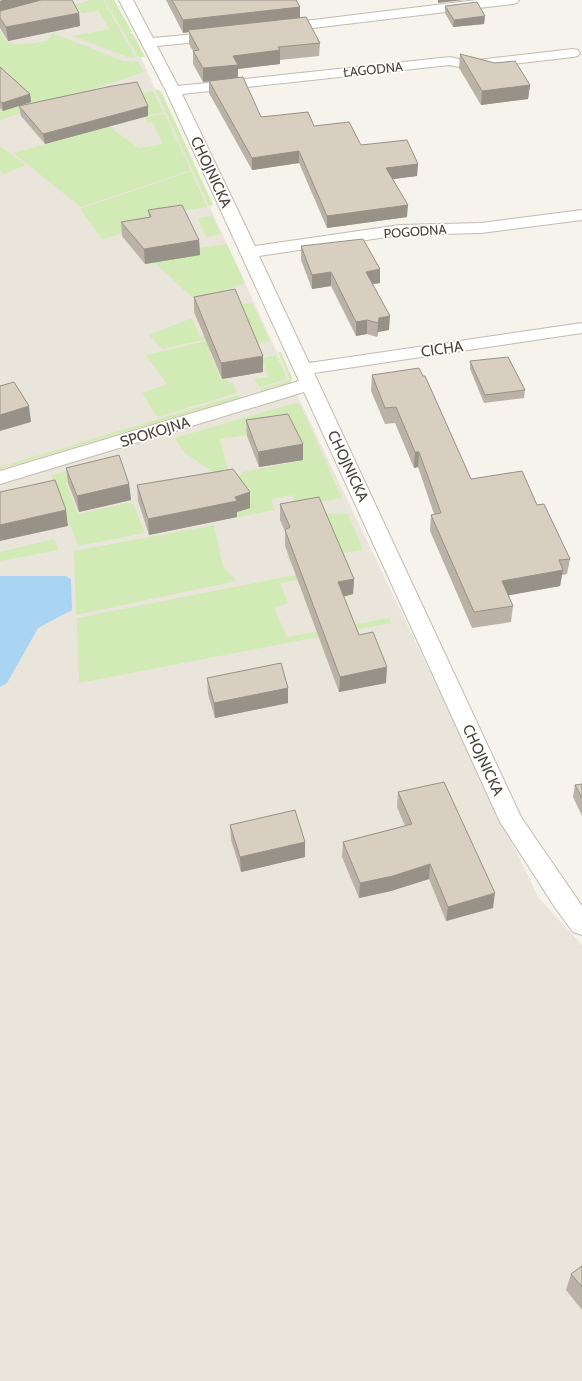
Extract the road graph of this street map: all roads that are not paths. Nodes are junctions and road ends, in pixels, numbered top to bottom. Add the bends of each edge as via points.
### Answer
1 (126, 0) edge
2 (512, 0) edge
3 (263, 30) edge
4 (232, 34) edge
5 (148, 43) junction
6 (573, 53) dead end
7 (173, 91) junction
8 (582, 215) edge
9 (249, 252) junction
10 (582, 328) edge
11 (306, 376) junction
12 (0, 478) edge
13 (582, 925) edge

1 - 5 street, CHOJNICKA
2 - 3 street
4 - 5 street
5 - 7 street, CHOJNICKA
6 - 7 street, ŁAGODNA via 468,65 450,61
7 - 9 street, CHOJNICKA
8 - 9 street, POGODNA via 481,228 400,230
9 - 11 street, CHOJNICKA
10 - 11 street, CICHA
11 - 12 street, SPOKOJNA
11 - 13 street, CHOJNICKA via 512,822

